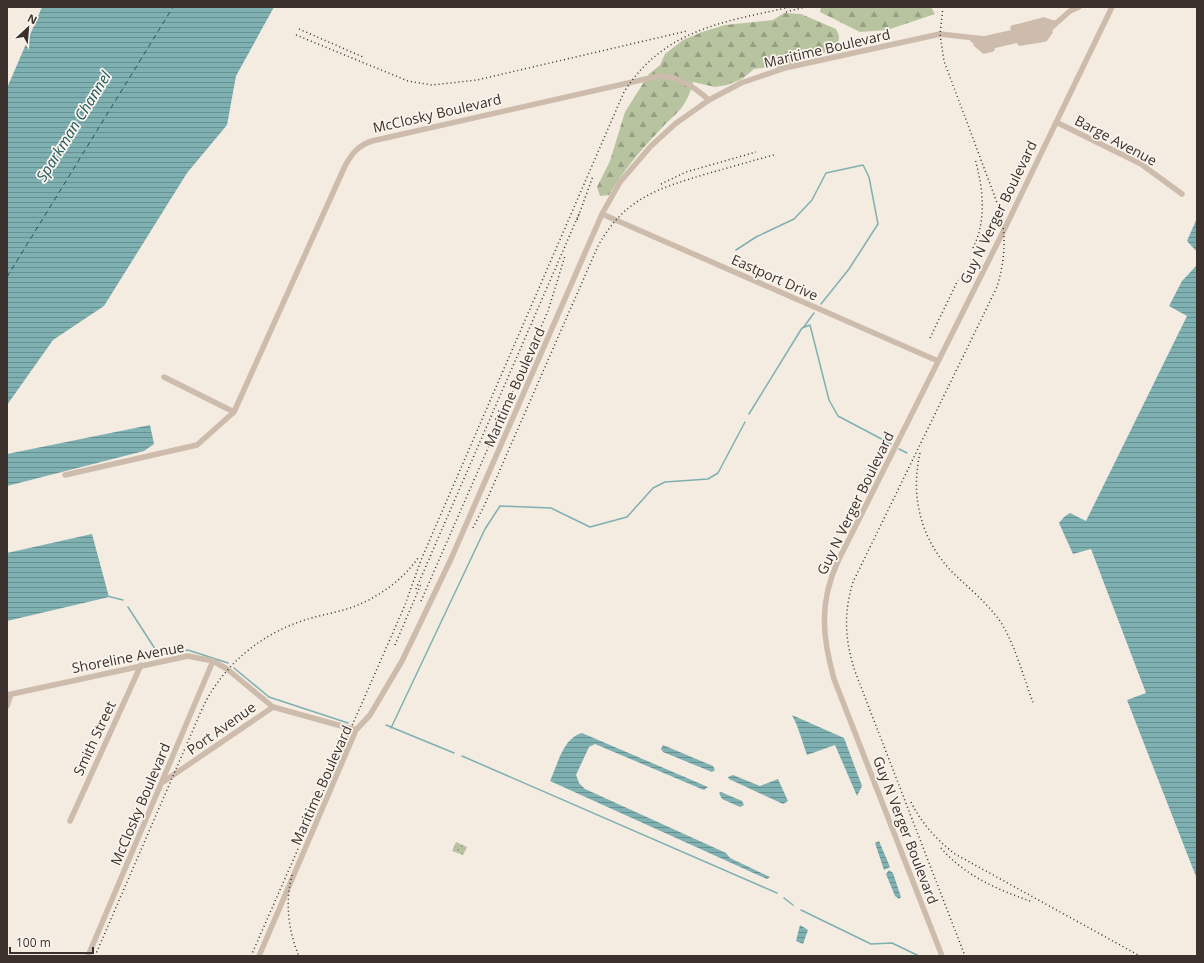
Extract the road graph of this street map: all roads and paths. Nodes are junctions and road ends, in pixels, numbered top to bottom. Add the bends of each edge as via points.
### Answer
1 (1079, 7) edge
2 (1112, 7) edge
3 (1055, 23) junction
4 (971, 39) junction
5 (709, 100) junction
6 (1056, 122) junction
7 (1182, 194) dead end
8 (602, 214) junction
9 (938, 361) junction
10 (164, 376) dead end
11 (234, 412) junction
12 (65, 475) dead end
13 (213, 661) junction
14 (141, 665) junction
15 (9, 694) edge
16 (7, 706) edge
17 (273, 707) junction
18 (356, 730) junction
19 (163, 782) junction
20 (70, 821) dead end
21 (88, 956) edge
22 (259, 956) edge
23 (942, 956) edge

1 - 3 street, Maritime Boulevard
2 - 6 street, Guy N Verger Boulevard
3 - 4 street, Maritime Boulevard via 984,39
3 - 4 street, Maritime Boulevard via 1044,34 987,48
4 - 5 street, Maritime Boulevard via 940,34 805,63 761,75
5 - 8 street, Maritime Boulevard via 646,150 620,182
5 - 11 street, McClosky Boulevard via 685,82 659,76 366,143 349,159 340,176
6 - 7 street, Barge Avenue via 1141,164
6 - 9 street, Guy N Verger Boulevard
8 - 9 street, Eastport Drive
8 - 18 street, Maritime Boulevard via 451,559 402,661 370,714
9 - 23 street, Guy N Verger Boulevard via 833,573 824,614 825,641 834,679
10 - 11 street
11 - 12 street, McClosky Boulevard via 197,445
13 - 14 street, Shoreline Avenue via 188,656
13 - 17 street, Shoreline Avenue via 227,669
13 - 19 street, McClosky Boulevard
14 - 15 street, Shoreline Avenue
14 - 20 street, Smith Street
15 - 16 street
17 - 18 street, Shoreline Avenue
17 - 19 street, Port Avenue
18 - 22 street, Maritime Boulevard
19 - 21 street, McClosky Boulevard

